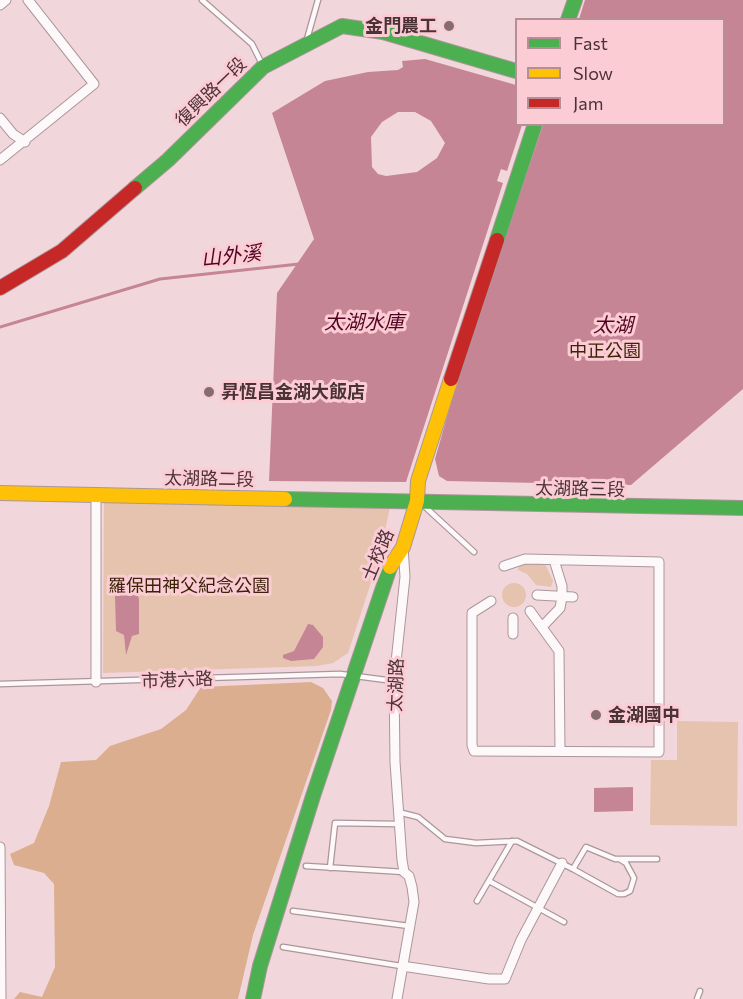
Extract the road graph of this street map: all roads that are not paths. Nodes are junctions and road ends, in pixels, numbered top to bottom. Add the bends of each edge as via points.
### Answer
1 (6, 0) edge
2 (28, 0) edge
3 (202, 0) edge
4 (318, 0) edge
5 (575, 0) edge
6 (0, 5) edge
7 (569, 18) edge
8 (305, 45) junction
9 (263, 67) junction
10 (515, 71) edge
11 (0, 118) edge
12 (534, 126) edge
13 (25, 142) junction
14 (0, 160) edge
15 (0, 288) edge
16 (0, 493) edge
17 (96, 495) junction
18 (417, 501) junction
19 (743, 508) edge
20 (403, 547) junction
21 (474, 552) dead end
22 (554, 560) junction
23 (504, 566) dead end
24 (537, 595) dead end
25 (567, 597) junction
26 (491, 601) dead end
27 (530, 611) dead end
28 (513, 618) dead end
29 (542, 627) junction
30 (513, 634) dead end
31 (353, 676) junction
32 (394, 681) junction
33 (96, 682) junction
34 (0, 684) edge
35 (560, 751) junction
36 (398, 812) junction
37 (398, 824) junction
38 (512, 841) junction
39 (0, 847) edge
40 (619, 859) junction
41 (657, 859) dead end
42 (562, 863) junction
43 (306, 866) dead end
44 (330, 867) junction
45 (573, 869) junction
46 (404, 872) junction
47 (489, 881) junction
48 (477, 901) dead end
49 (538, 908) junction
50 (293, 911) dead end
51 (564, 922) dead end
52 (409, 926) junction
53 (283, 947) dead end
54 (402, 966) junction
55 (700, 991) dead end
56 (1, 999) edge
57 (253, 999) edge
58 (397, 999) edge
59 (698, 999) edge

1 - 6 street
2 - 13 street via 94,84
3 - 9 lane via 252,44
4 - 8 lane
5 - 7 street
8 - 9 street, 復興路一段
8 - 10 street, 復興路一段 via 349,24
9 - 15 street, 復興路一段 via 168,160 62,251
11 - 13 street
12 - 18 street, 士校路 via 428,447 416,487
13 - 14 street
16 - 17 street, 太湖路二段
17 - 18 street, 太湖路二段
17 - 33 street
18 - 19 street, 太湖路三段
18 - 20 street, 士校路
18 - 21 lane
20 - 31 street, 士校路 via 390,566
20 - 32 street, 太湖路 via 405,577
22 - 23 street via 518,560
22 - 25 street
22 - 35 street via 658,561 658,752
24 - 25 street
25 - 29 street
26 - 35 street via 472,613 474,751
27 - 29 street
28 - 30 street
29 - 35 street via 559,651
31 - 32 lane, 市港六路
31 - 33 lane, 市港六路
31 - 57 street, 士校路 via 282,892
32 - 36 street, 太湖路
33 - 34 lane, 市港六路
36 - 37 street, 太湖路
36 - 38 lane via 418,816 445,839 476,843
37 - 44 lane via 335,823
37 - 46 street, 太湖路
38 - 42 lane
38 - 47 lane
39 - 56 street
40 - 41 lane
40 - 45 lane via 586,847
40 - 45 lane via 626,863 634,878 630,891 624,894
42 - 45 lane
42 - 49 street
43 - 44 lane
44 - 46 lane
46 - 52 street, 太湖路 via 409,876 414,902
47 - 48 lane
47 - 49 lane
49 - 51 lane
49 - 54 street via 505,979
50 - 52 lane
52 - 54 street, 太湖路
53 - 54 lane
54 - 58 street, 太湖路
55 - 59 lane

